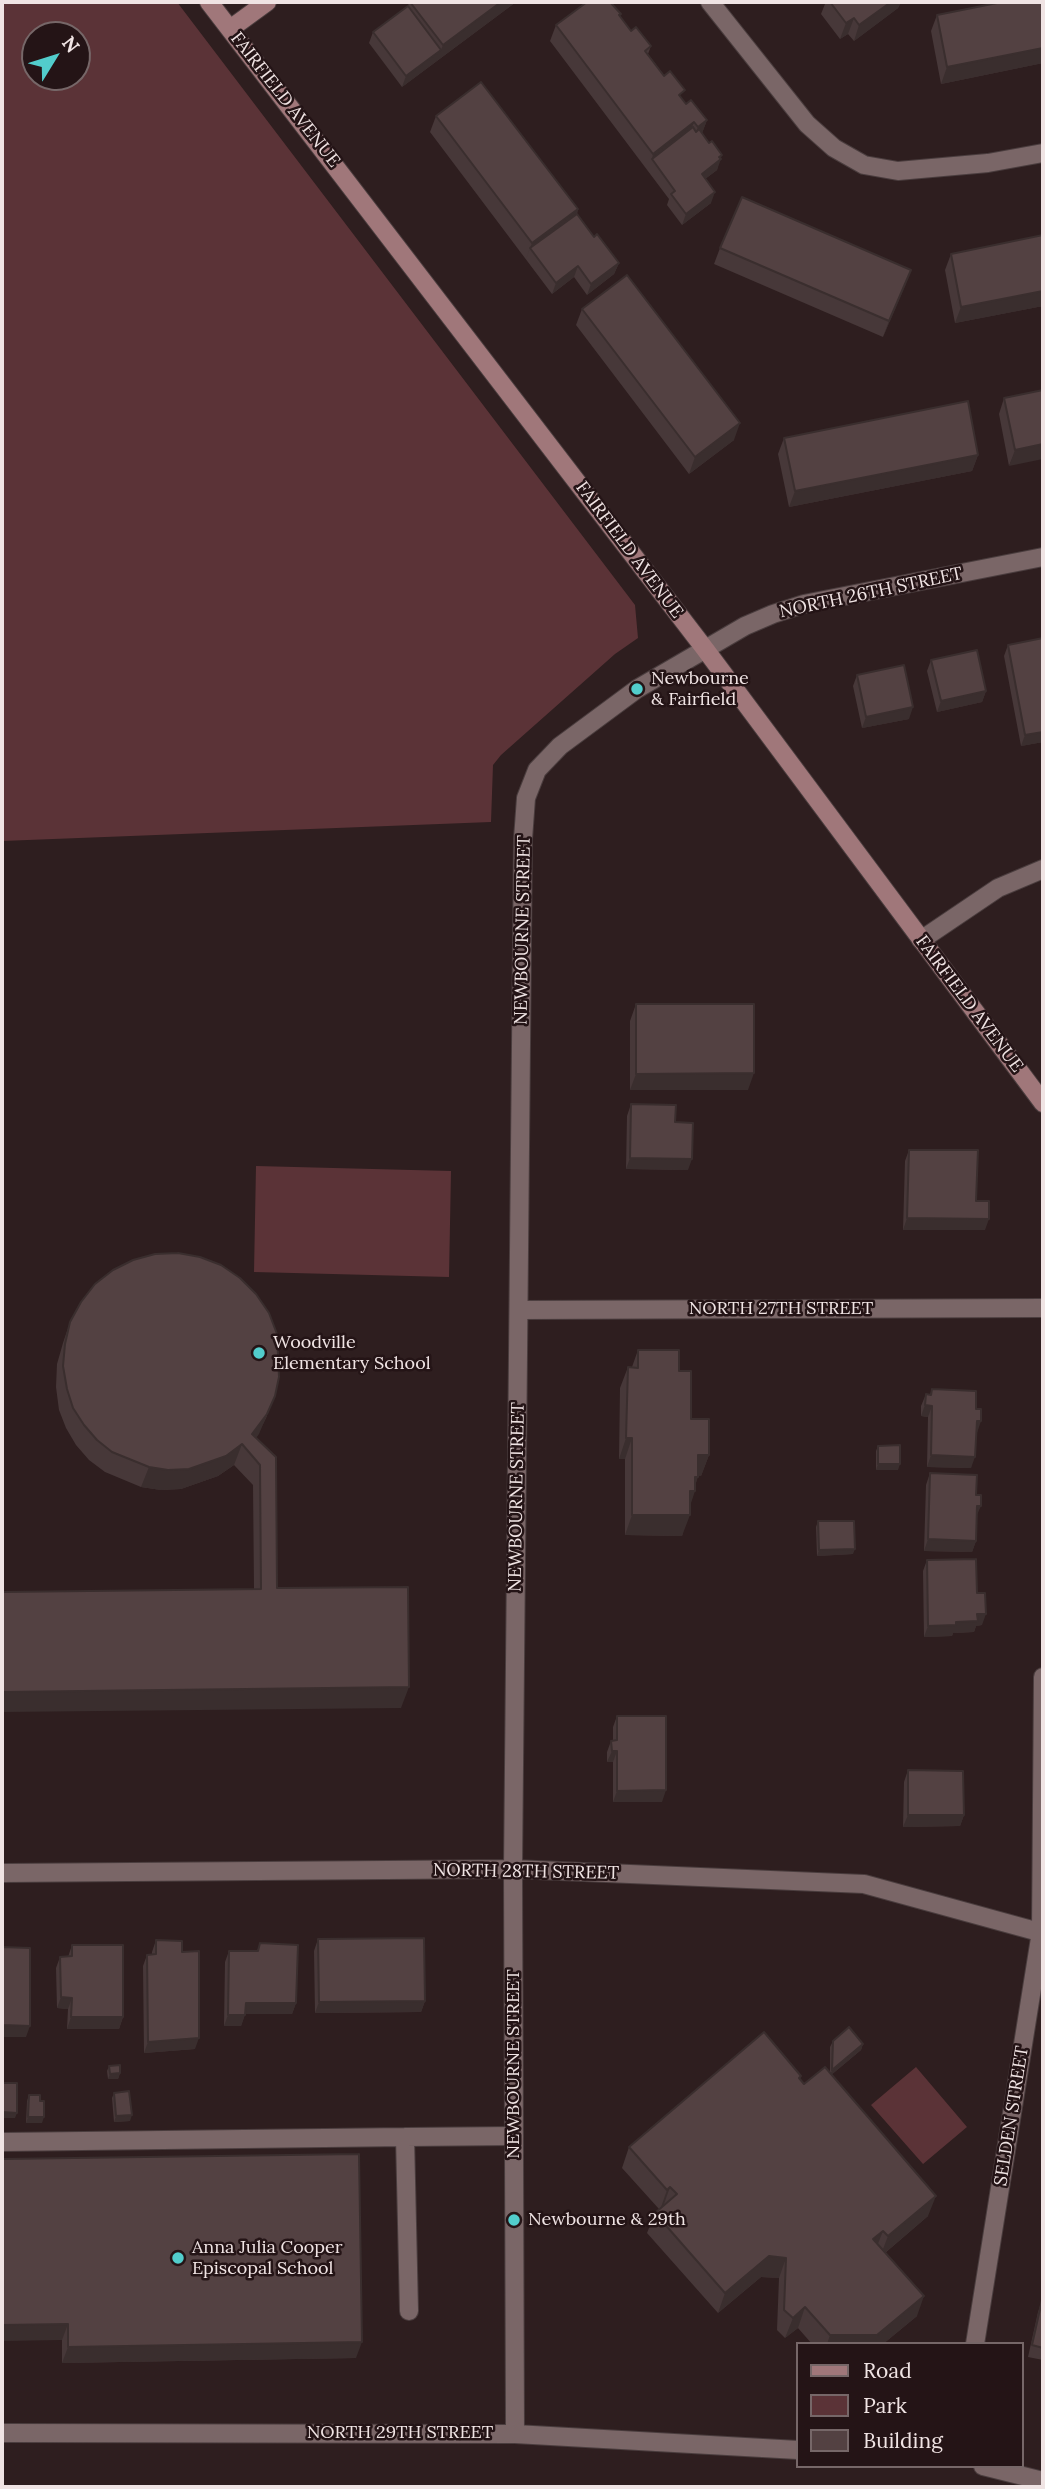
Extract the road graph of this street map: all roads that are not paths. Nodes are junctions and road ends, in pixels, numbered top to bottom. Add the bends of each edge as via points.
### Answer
1 (209, 2) edge
2 (267, 2) edge
3 (710, 2) edge
4 (230, 29) junction
5 (1043, 153) edge
6 (1043, 557) edge
7 (705, 649) junction
8 (1043, 869) edge
9 (921, 940) junction
10 (1043, 1103) edge
11 (1043, 1308) edge
12 (519, 1310) junction
13 (1043, 1677) edge
14 (513, 1868) junction
15 (2, 1873) edge
16 (1042, 1932) edge
17 (514, 2136) junction
18 (405, 2137) junction
19 (2, 2142) edge
20 (409, 2311) dead end
21 (975, 2342) edge
22 (2, 2433) edge
23 (515, 2434) junction
24 (796, 2450) edge
25 (991, 2468) edge
26 (1043, 2481) edge

1 - 4 main road, FAIRFIELD AVENUE
2 - 4 main road
3 - 5 street via 807,124 834,148 864,165 898,171
4 - 7 main road, FAIRFIELD AVENUE
6 - 7 street, NORTH 26TH STREET via 804,604 757,621
7 - 9 main road, FAIRFIELD AVENUE
7 - 12 street, NEWBOURNE STREET via 637,689 559,746 537,770 526,799
8 - 9 street via 998,888
9 - 10 main road, FAIRFIELD AVENUE
11 - 12 street, NORTH 27TH STREET
12 - 14 street, NEWBOURNE STREET
13 - 16 street, SELDEN STREET
14 - 15 street, NORTH 28TH STREET
14 - 16 street, NORTH 28TH STREET via 863,1884
14 - 17 street, NEWBOURNE STREET
16 - 21 street, SELDEN STREET
17 - 18 street
17 - 23 street, NEWBOURNE STREET
18 - 19 street
18 - 20 street
22 - 23 street, NORTH 29TH STREET
23 - 24 street, NORTH 29TH STREET
25 - 26 street

